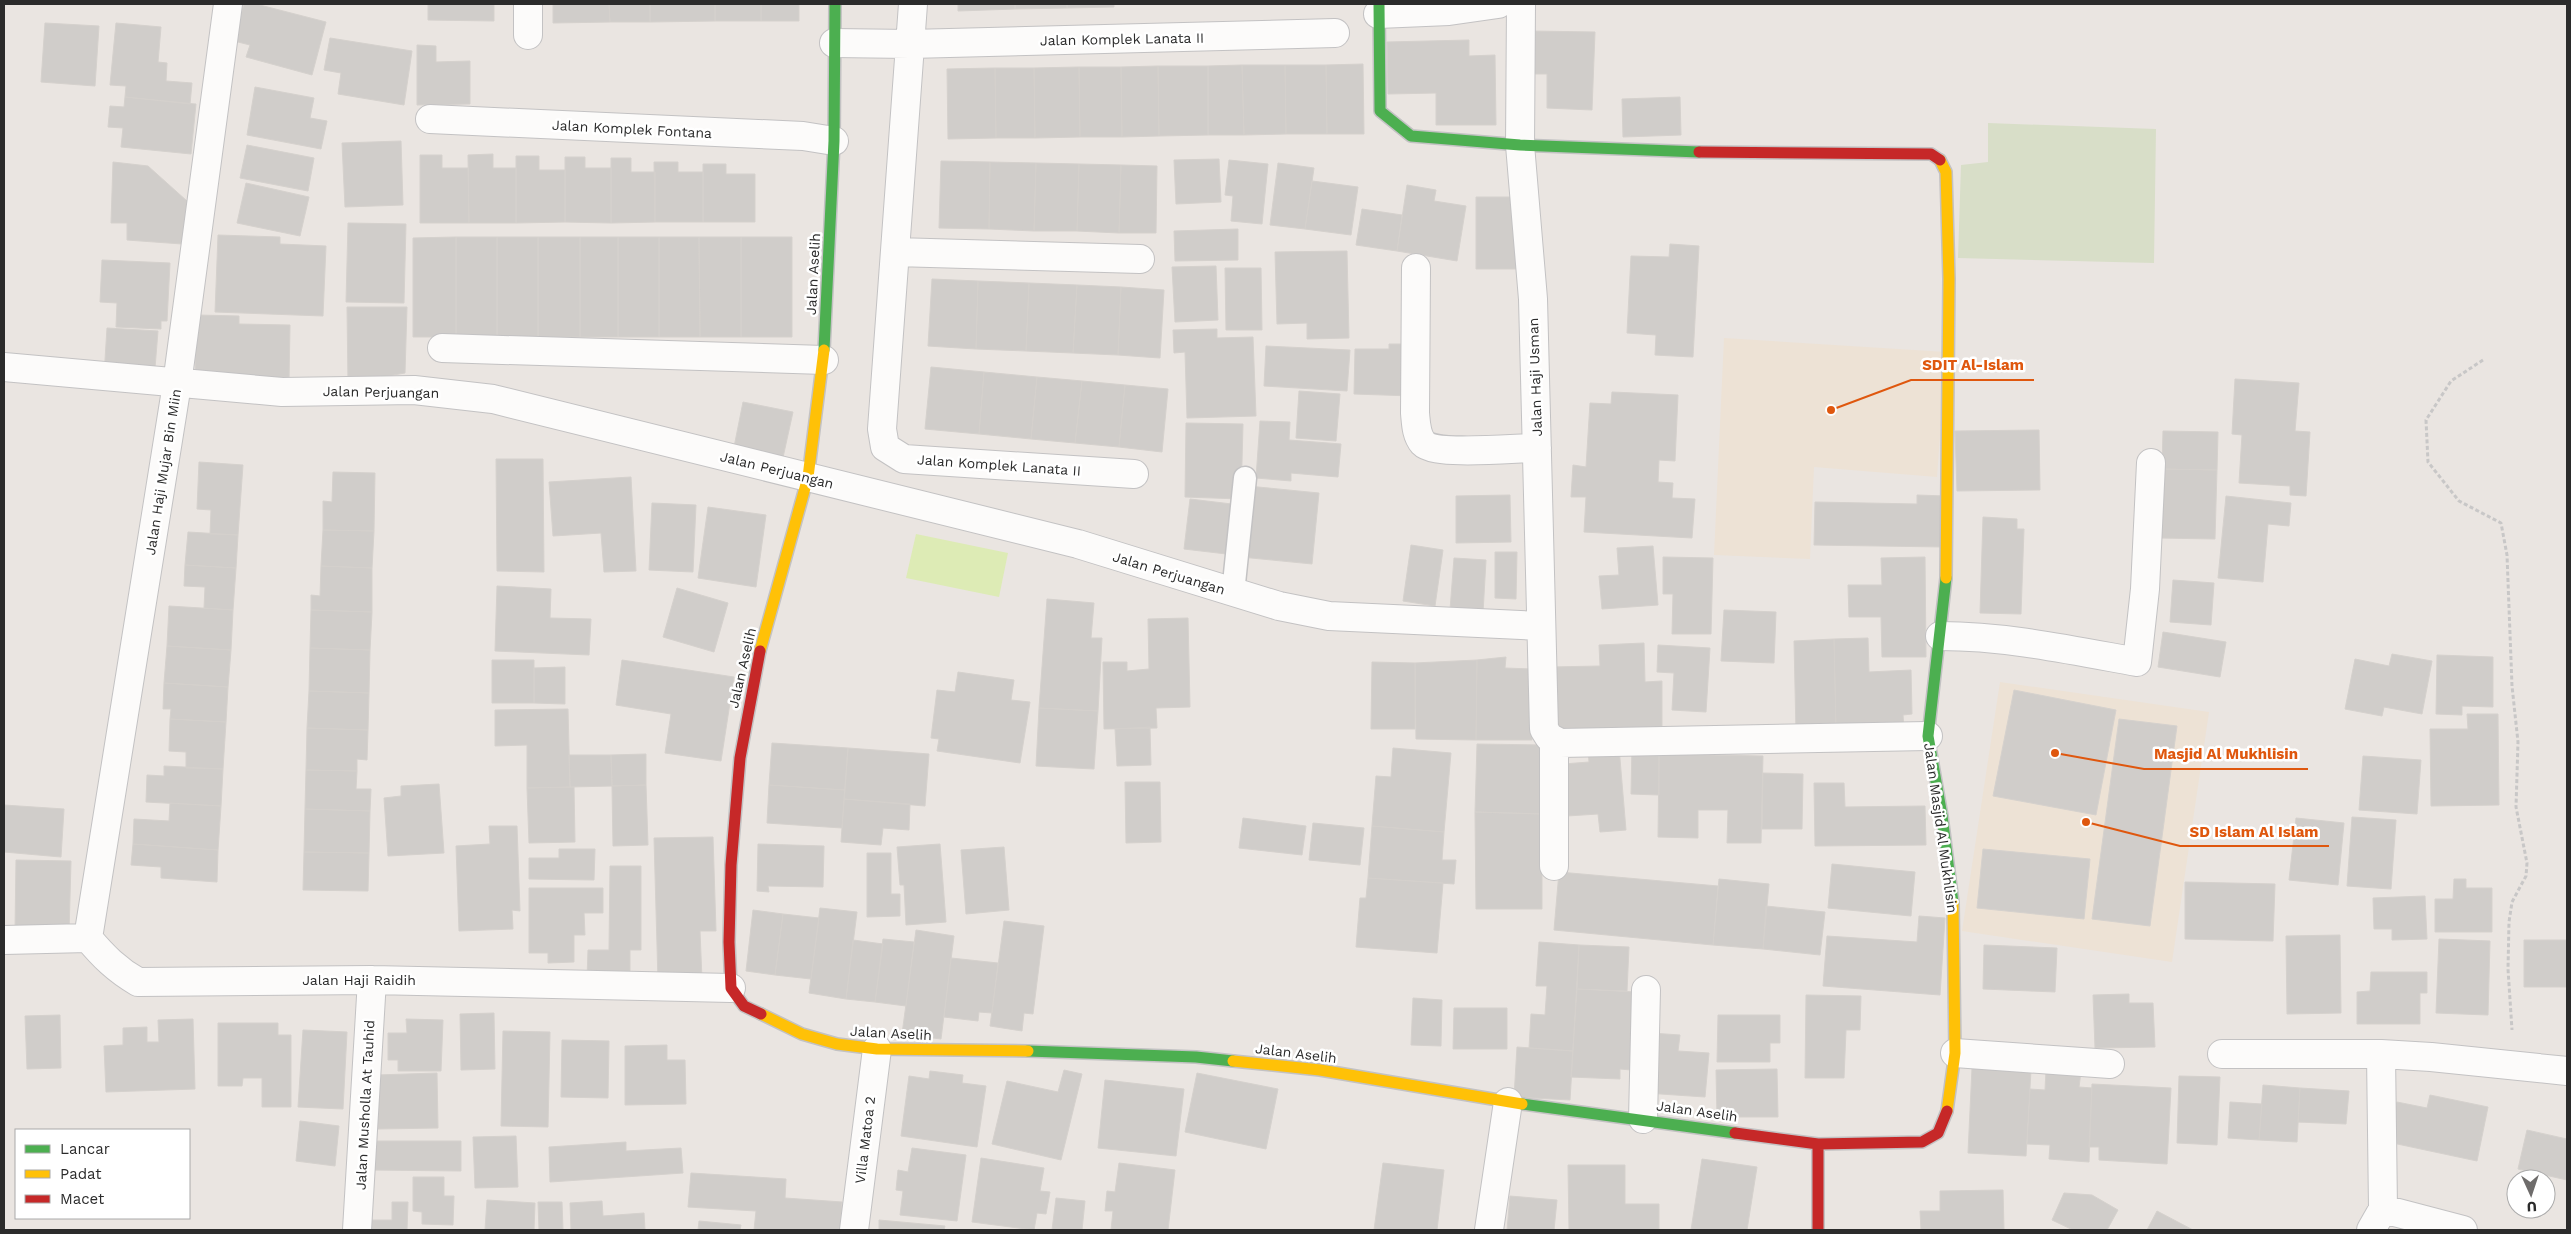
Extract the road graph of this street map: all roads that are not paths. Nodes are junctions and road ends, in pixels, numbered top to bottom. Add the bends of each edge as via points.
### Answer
1 (228, 4) edge
2 (528, 4) edge
3 (835, 4) edge
4 (913, 4) edge
5 (1498, 4) edge
6 (1521, 4) edge
7 (1379, 16) edge
8 (1335, 33) dead end
9 (528, 35) dead end
10 (834, 43) junction
11 (910, 44) junction
12 (430, 119) dead end
13 (834, 141) junction
14 (1520, 145) junction
15 (895, 252) junction
16 (1140, 259) dead end
17 (1416, 268) dead end
18 (442, 348) dead end
19 (824, 360) junction
20 (4, 367) edge
21 (176, 384) junction
22 (1537, 448) junction
23 (2151, 463) dead end
24 (1134, 474) dead end
25 (808, 477) junction
26 (1245, 478) dead end
27 (1233, 593) junction
28 (1541, 626) junction
29 (1940, 636) junction
30 (1928, 736) junction
31 (1557, 742) junction
32 (1554, 866) dead end
33 (88, 938) junction
34 (4, 940) edge
35 (372, 980) junction
36 (731, 988) junction
37 (1646, 990) dead end
38 (877, 1049) junction
39 (1955, 1052) junction
40 (2222, 1054) dead end
41 (2382, 1054) junction
42 (2110, 1064) dead end
43 (2567, 1071) edge
44 (1508, 1102) junction
45 (1643, 1118) junction
46 (1818, 1144) junction
47 (2377, 1220) edge
48 (358, 1230) edge
49 (854, 1230) edge
50 (1489, 1230) edge
51 (1818, 1230) edge
52 (2463, 1230) edge

1 - 21 street, Jalan Haji Mujar Bin Miin
2 - 9 street
3 - 10 street, Jalan Aselih
4 - 11 street, Jalan Komplek Lanata II
5 - 7 street
6 - 14 street, Jalan Haji Usman
7 - 14 street via 1380,111 1411,136
8 - 11 street, Jalan Komplek Lanata II
10 - 11 street, Jalan Komplek Lanata II
10 - 13 street, Jalan Aselih
11 - 15 street, Jalan Komplek Lanata II
12 - 13 street, Jalan Komplek Fontana via 803,136
13 - 19 street, Jalan Aselih
14 - 22 street, Jalan Haji Usman via 1533,299
14 - 29 street via 1723,153 1931,154 1939,158 1946,172 1950,279 1948,564
15 - 16 street
15 - 24 street, Jalan Komplek Lanata II via 882,430 885,447 904,459
17 - 22 street via 1415,413 1418,436 1431,448 1448,450
18 - 19 street
19 - 25 street, Jalan Aselih
20 - 21 street, Jalan Perjuangan
21 - 25 street, Jalan Perjuangan via 282,392 414,390 493,399
21 - 33 street, Jalan Haji Mujar Bin Miin
22 - 28 street, Jalan Haji Usman
23 - 29 street via 2145,589 2136,662 2054,646 1978,636
25 - 27 street, Jalan Perjuangan via 1078,544
25 - 36 street, Jalan Aselih via 759,654 742,749 731,865
26 - 27 lane
27 - 28 street, Jalan Perjuangan via 1329,616
28 - 31 street, Jalan Haji Usman via 1544,729
29 - 30 street
30 - 31 street, Jalan Masjid Al Mukhlisin
30 - 39 street, Jalan Masjid Al Mukhlisin via 1954,913
31 - 32 street
33 - 34 street
33 - 35 street, Jalan Haji Raidih via 106,960 138,982
35 - 36 street, Jalan Haji Raidih
35 - 48 street, Jalan Musholla At Tauhid
36 - 38 street, Jalan Aselih via 744,1006 802,1034 837,1044
37 - 45 street
38 - 44 street, Jalan Aselih via 1196,1057 1320,1070
38 - 49 street, Villa Matoa 2
39 - 42 street
39 - 46 street, Jalan Masjid Al Mukhlisin via 1946,1118 1938,1133 1922,1142
40 - 41 street
41 - 43 street
41 - 47 street
44 - 45 street, Jalan Aselih
44 - 50 street
45 - 46 street, Jalan Aselih
46 - 51 street
47 - 52 street

